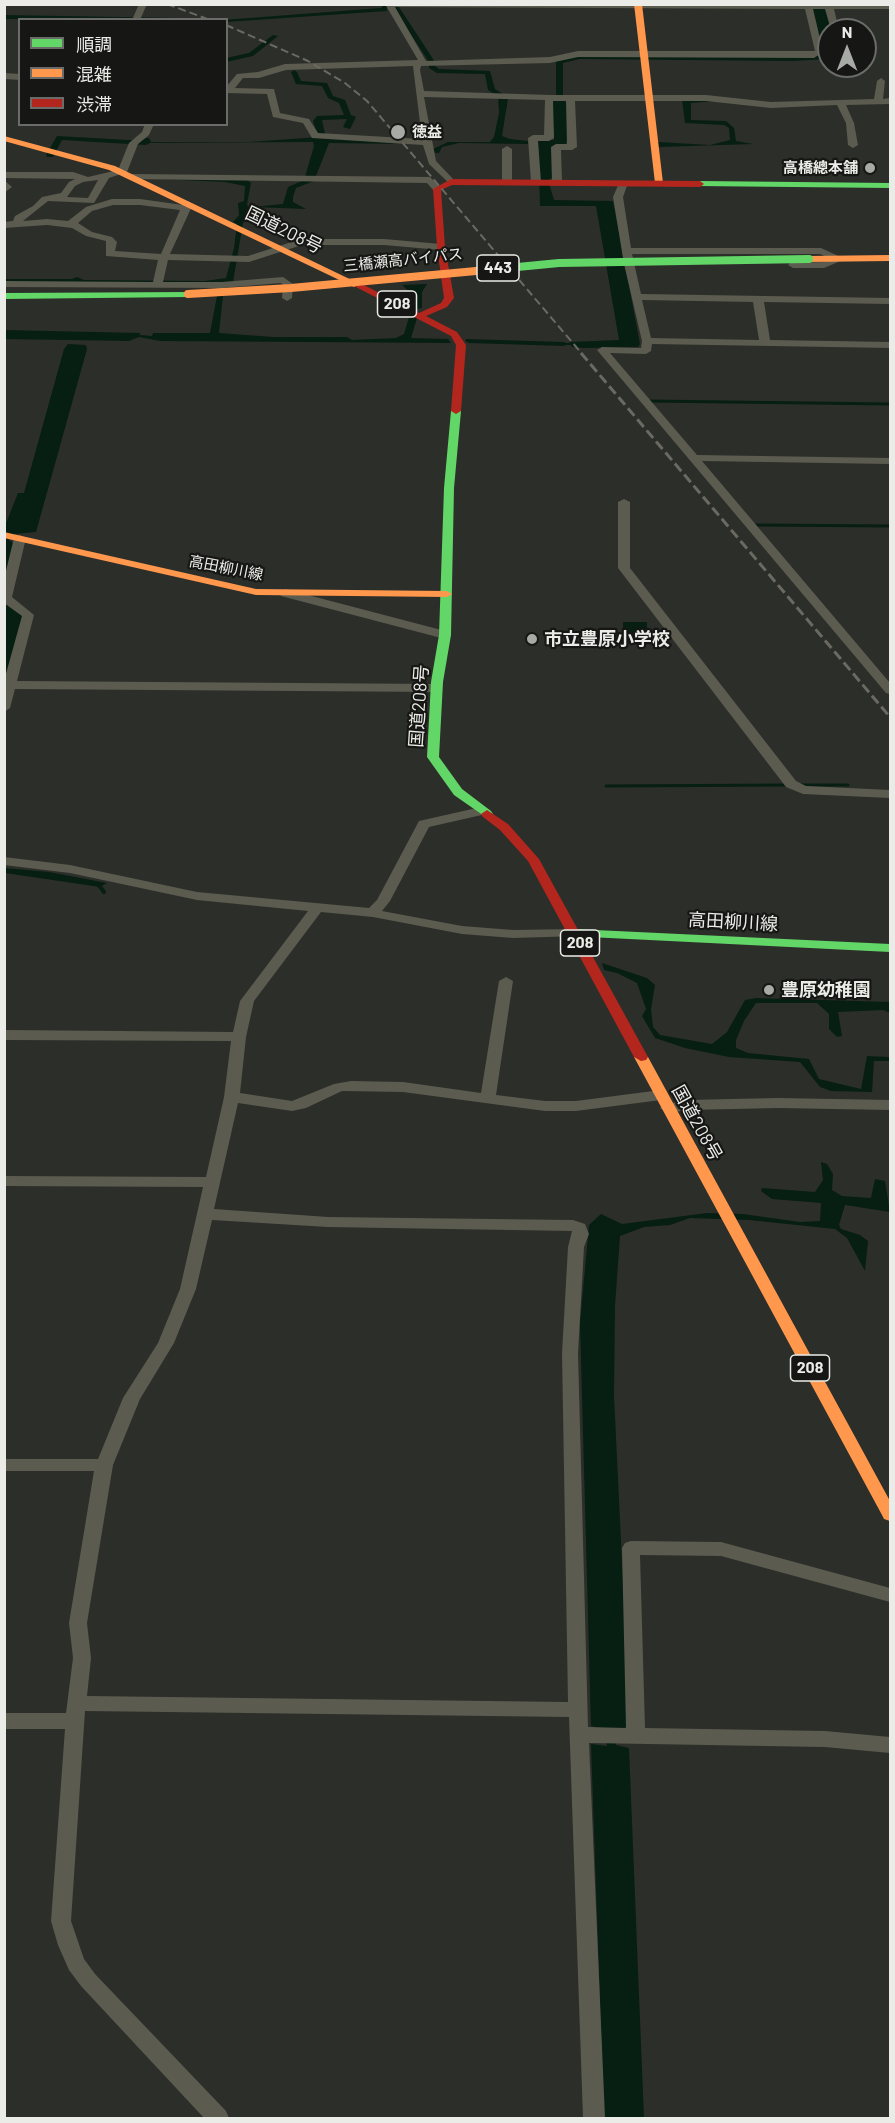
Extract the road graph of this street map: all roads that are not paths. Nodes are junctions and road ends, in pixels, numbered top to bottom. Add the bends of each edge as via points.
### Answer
1 (142, 4) edge
2 (389, 5) edge
3 (639, 5) edge
4 (808, 6) edge
5 (828, 6) edge
6 (891, 7) edge
7 (137, 18) edge
8 (645, 58) junction
9 (817, 62) edge
10 (418, 63) junction
11 (881, 81) dead end
12 (228, 90) edge
13 (421, 94) junction
14 (649, 97) junction
15 (549, 98) junction
16 (569, 98) junction
17 (878, 101) junction
18 (891, 101) edge
19 (840, 104) junction
20 (149, 126) edge
21 (4, 138) edge
22 (427, 142) junction
23 (853, 145) dead end
24 (507, 149) dead end
25 (127, 175) junction
26 (105, 177) junction
27 (83, 178) junction
28 (5, 179) edge
29 (452, 182) junction
30 (507, 182) junction
31 (536, 182) junction
32 (554, 182) junction
33 (623, 183) junction
34 (659, 183) junction
35 (891, 186) edge
36 (437, 189) junction
37 (4, 190) edge
38 (56, 198) junction
39 (91, 201) junction
40 (103, 204) junction
41 (187, 206) junction
42 (18, 223) junction
43 (4, 225) edge
44 (70, 225) junction
45 (441, 247) junction
46 (282, 249) junction
47 (628, 251) junction
48 (164, 257) junction
49 (840, 259) junction
50 (891, 259) edge
51 (629, 264) junction
52 (239, 274) junction
53 (158, 281) junction
54 (4, 284) edge
55 (4, 296) edge
56 (638, 297) junction
57 (287, 298) dead end
58 (232, 299) dead end
59 (758, 299) junction
60 (891, 301) edge
61 (421, 315) junction
62 (647, 341) junction
63 (765, 343) junction
64 (891, 345) edge
65 (692, 458) junction
66 (891, 461) edge
67 (624, 502) dead end
68 (12, 537) edge
69 (285, 593) junction
70 (447, 594) junction
71 (444, 635) junction
72 (7, 685) edge
73 (891, 690) edge
74 (436, 694) junction
75 (4, 708) edge
76 (891, 794) edge
77 (481, 811) junction
78 (4, 861) edge
79 (317, 908) junction
80 (373, 912) junction
81 (574, 933) junction
82 (891, 948) edge
83 (506, 981) dead end
84 (4, 1035) edge
85 (239, 1037) junction
86 (232, 1097) junction
87 (488, 1099) junction
88 (664, 1101) junction
89 (891, 1105) edge
90 (4, 1181) edge
91 (213, 1182) junction
92 (206, 1214) junction
93 (4, 1465) edge
94 (104, 1465) junction
95 (891, 1515) edge
96 (891, 1595) edge
97 (578, 1710) junction
98 (76, 1712) junction
99 (4, 1721) edge
100 (581, 1735) junction
101 (636, 1736) junction
102 (891, 1745) edge
103 (219, 2118) edge
104 (594, 2118) edge

1 - 7 street
2 - 3 street
2 - 10 street via 422,57
3 - 4 street
3 - 8 main road
4 - 5 street
4 - 8 street via 818,54
5 - 6 street
8 - 9 street
8 - 10 street via 578,54 550,60
8 - 14 main road
10 - 12 street via 285,67 243,75
10 - 13 street
11 - 17 street
12 - 22 street via 271,91 276,115 306,122 315,136
13 - 15 street
13 - 22 street
14 - 16 street
14 - 19 street via 718,98 771,105
14 - 34 main road
15 - 16 street
15 - 31 street via 549,138 533,138
16 - 32 street via 572,147 556,147
17 - 18 street
17 - 19 street
19 - 23 street via 850,123
20 - 25 street via 134,143
21 - 25 main road, 国道208号 / 208 via 89,160
22 - 29 street via 432,162
24 - 30 street
25 - 26 street
25 - 36 street via 430,180
25 - 41 main road, 国道208号 / 208
26 - 27 street
26 - 39 street
27 - 28 street via 73,175
27 - 38 street
28 - 37 street
29 - 30 main road
29 - 36 main road
30 - 31 main road
31 - 32 main road
32 - 33 main road
33 - 34 main road
33 - 47 street via 618,197
34 - 35 main road
36 - 45 main road
38 - 39 street
38 - 42 street via 45,199 18,218
39 - 40 street
40 - 41 street via 124,201
40 - 44 street via 89,209
41 - 46 main road, 国道208号 / 208
41 - 48 street
42 - 43 street
42 - 44 street
44 - 48 street via 109,239 110,254
45 - 46 street via 301,242
45 - 61 main road via 449,298 444,305
46 - 52 street
46 - 61 main road, 国道208号 / 208
47 - 49 street via 821,251
47 - 51 street
48 - 52 street
48 - 53 street
49 - 50 main road, 三橋瀬高バイパス / 443
49 - 51 street via 824,266
49 - 55 main road, 三橋瀬高バイパス / 443, bridge via 559,263 291,288 188,294
51 - 56 street
52 - 53 street via 222,285
52 - 57 street via 283,280 288,284
52 - 58 street
53 - 54 street
56 - 59 street
56 - 62 street
59 - 60 street
59 - 63 street
61 - 70 main road, 国道208号 / 208 via 446,328 461,345 449,488
62 - 63 street
62 - 65 street via 646,351 602,350
63 - 64 street
65 - 66 street
65 - 73 street
67 - 76 street via 624,568 791,784 803,790
68 - 69 main road, 高田柳川線 via 233,588
68 - 72 street via 6,598 28,615
69 - 70 main road, 高田柳川線
69 - 71 street
70 - 71 main road, 国道208号 / 208
71 - 74 main road, 国道208号 / 208
72 - 74 street
72 - 75 street
74 - 77 main road, 国道208号 / 208 via 433,757 458,792
77 - 80 street via 424,824 383,901
77 - 81 main road, 国道208号 / 208 via 504,827 533,859
78 - 79 street via 70,869 198,896
79 - 80 street
79 - 85 street via 248,1001
80 - 81 street via 486,933
81 - 82 main road, 高田柳川線
81 - 88 main road, 国道208号 / 208
83 - 87 street
84 - 85 street
85 - 86 street
86 - 87 street via 292,1106 351,1086 403,1087
86 - 91 street
87 - 88 street via 546,1106
88 - 89 street
88 - 95 main road, 国道208号 / 208
90 - 91 street
91 - 92 street
92 - 94 street via 188,1289 166,1343 132,1398
92 - 97 street via 328,1222 579,1228 570,1353
93 - 94 street
94 - 98 street via 78,1623 82,1658
96 - 101 street via 721,1549 630,1548
97 - 98 street
97 - 100 street
98 - 99 street
98 - 103 street via 61,1921 68,1945 88,1980
100 - 101 street
100 - 104 street
101 - 102 street via 825,1738

